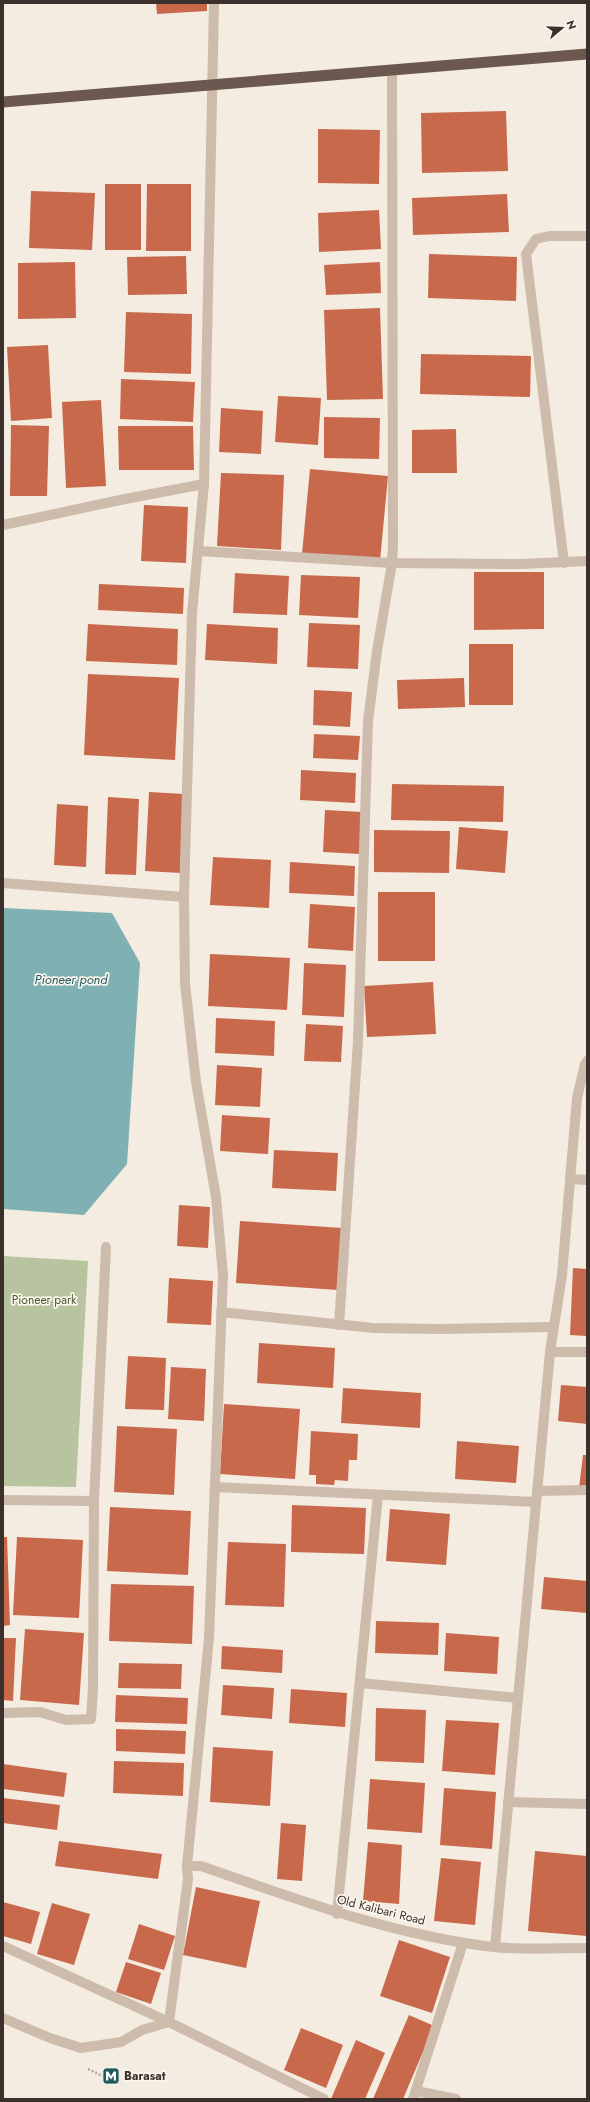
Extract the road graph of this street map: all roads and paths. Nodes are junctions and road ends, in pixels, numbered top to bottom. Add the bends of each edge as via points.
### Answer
1 (214, 3) edge
2 (587, 54) edge
3 (392, 70) junction
4 (211, 84) junction
5 (3, 102) edge
6 (587, 236) edge
7 (204, 484) junction
8 (3, 525) edge
9 (199, 551) junction
10 (587, 561) edge
11 (564, 563) junction
12 (392, 564) junction
13 (3, 883) edge
14 (184, 897) junction
15 (587, 1061) edge
16 (570, 1179) junction
17 (587, 1180) edge
18 (106, 1247) dead end
19 (221, 1312) junction
20 (339, 1325) junction
21 (554, 1327) junction
22 (550, 1352) junction
23 (587, 1352) edge
24 (215, 1487) junction
25 (587, 1490) edge
26 (537, 1491) junction
27 (378, 1495) junction
28 (3, 1500) edge
29 (94, 1501) junction
30 (536, 1502) junction
31 (360, 1683) junction
32 (518, 1698) junction
33 (3, 1713) edge
34 (508, 1802) junction
35 (587, 1804) edge
36 (187, 1866) junction
37 (337, 1914) junction
38 (463, 1943) junction
39 (3, 1946) edge
40 (495, 1947) junction
41 (587, 1948) edge
42 (3, 2018) edge
43 (169, 2022) junction
44 (414, 2095) edge
45 (324, 2099) edge
46 (456, 2099) edge

1 - 4 street
2 - 3 highway
3 - 4 highway
3 - 12 street
4 - 5 highway
4 - 7 street
6 - 11 street via 549,236 536,239 526,254
7 - 8 street
7 - 9 street
9 - 12 street
9 - 14 street via 192,613
10 - 11 street
11 - 12 street
12 - 20 street via 368,721 358,1041
13 - 14 street
14 - 19 street via 185,984 196,1082 222,1247 224,1275
15 - 16 street via 577,1098
16 - 17 street
16 - 21 street via 562,1275
18 - 29 street
19 - 20 street
19 - 24 street
20 - 21 street via 408,1329
21 - 22 street
22 - 23 street
22 - 26 street
24 - 27 street
24 - 36 street via 210,1638
25 - 26 street
26 - 30 street
27 - 30 street
27 - 31 street
28 - 29 street
29 - 33 street via 91,1719 66,1720 40,1712
30 - 32 street
31 - 32 street
31 - 37 street
32 - 34 street
34 - 35 street
34 - 40 street
36 - 37 street, Old Kalibari Road via 201,1866
36 - 43 street via 188,1878
37 - 38 street, Old Kalibari Road
38 - 40 street, Old Kalibari Road
38 - 44 street
39 - 43 street
40 - 41 street, Old Kalibari Road
42 - 43 street via 81,2048 121,2042 142,2030
43 - 45 street
44 - 46 street

